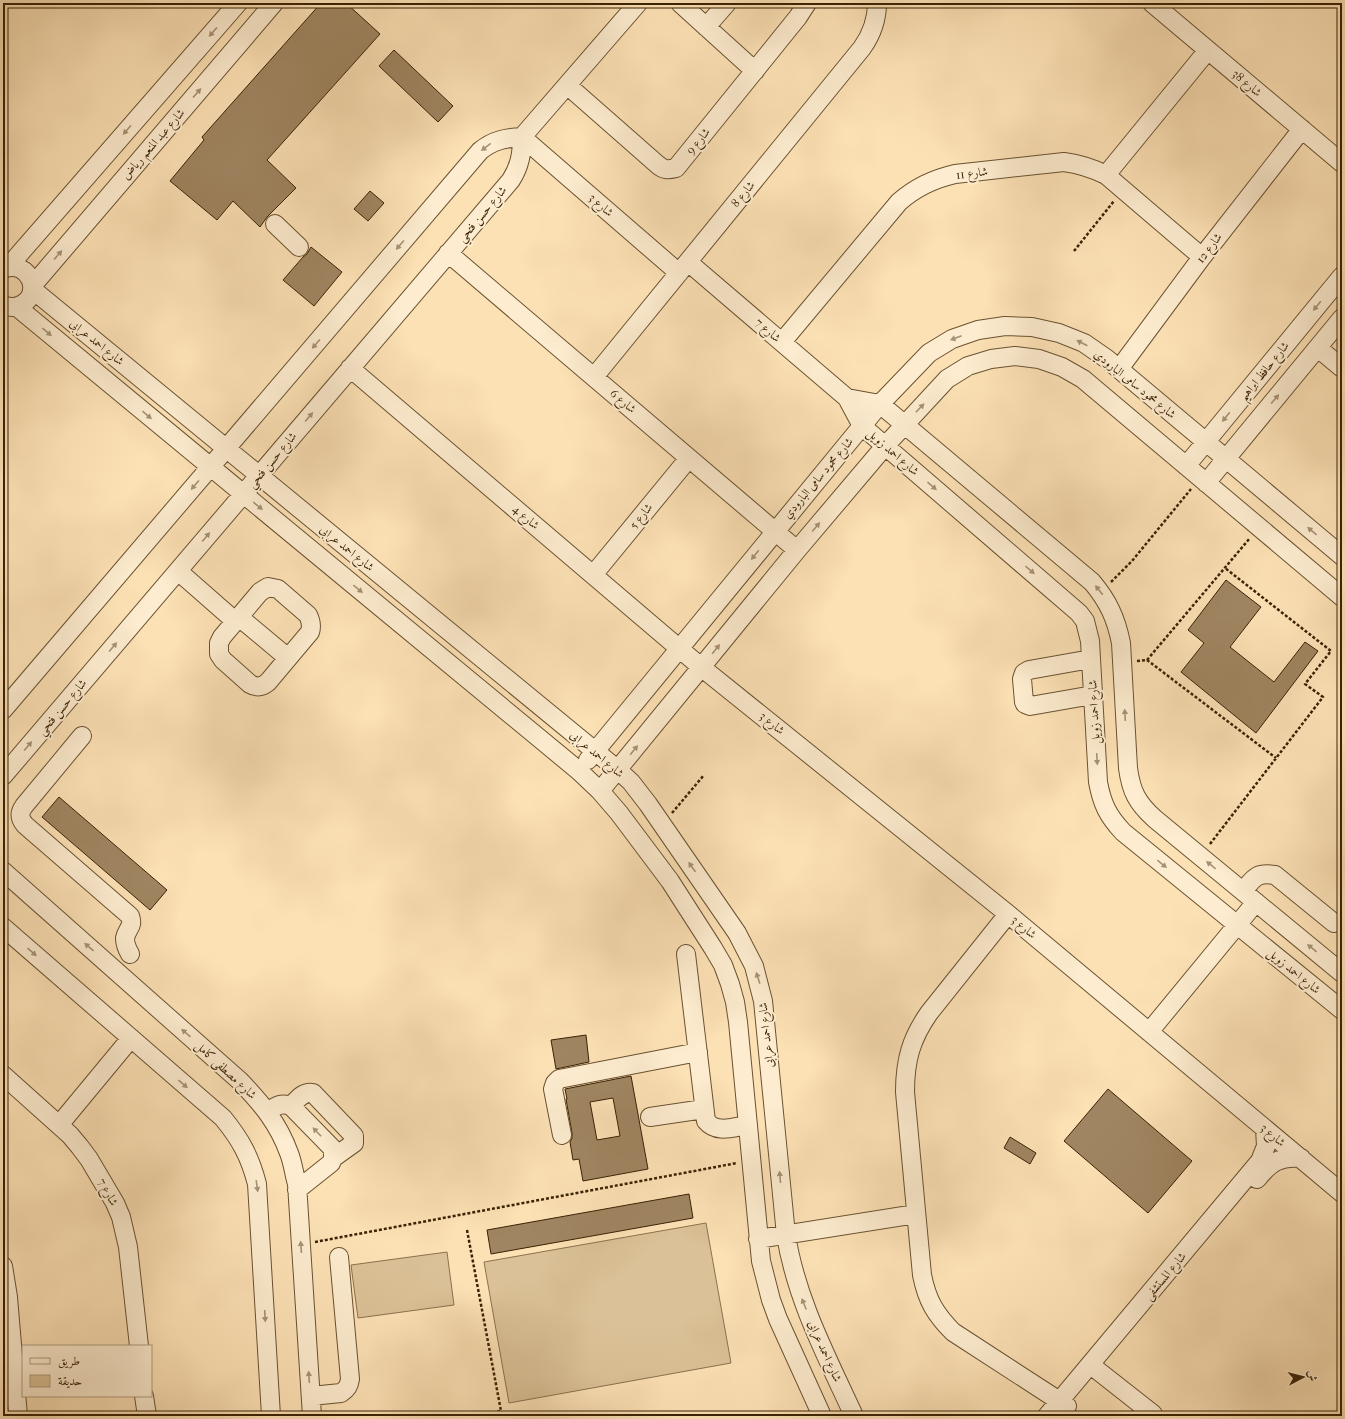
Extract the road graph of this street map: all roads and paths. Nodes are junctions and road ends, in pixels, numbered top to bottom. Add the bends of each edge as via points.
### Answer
1 (238, 3) edge
2 (274, 3) edge
3 (638, 3) edge
4 (680, 3) edge
5 (727, 3) edge
6 (807, 3) edge
7 (877, 3) edge
8 (1152, 3) edge
9 (706, 27) junction
10 (1208, 50) junction
11 (755, 71) junction
12 (567, 85) junction
13 (1302, 130) junction
14 (522, 137) junction
15 (1342, 164) edge
16 (1106, 175) junction
17 (1123, 190) junction
18 (276, 224) dead end
19 (299, 247) dead end
20 (1074, 251) dead end
21 (448, 253) junction
22 (1202, 257) junction
23 (684, 267) junction
24 (6, 268) edge
25 (1342, 276) edge
26 (32, 287) junction
27 (8, 309) edge
28 (1342, 318) edge
29 (782, 342) junction
30 (1318, 348) junction
31 (350, 368) junction
32 (1342, 368) edge
33 (1119, 369) junction
34 (594, 377) junction
35 (847, 398) junction
36 (880, 404) junction
37 (904, 424) junction
38 (862, 426) junction
39 (1205, 442) junction
40 (885, 446) junction
41 (227, 448) junction
42 (689, 458) junction
43 (1226, 459) junction
44 (1186, 466) junction
45 (210, 467) junction
46 (259, 475) junction
47 (1203, 480) junction
48 (243, 494) junction
49 (1259, 528) junction
50 (775, 531) junction
51 (797, 550) junction
52 (1342, 556) edge
53 (181, 566) junction
54 (1225, 568) junction
55 (594, 575) junction
56 (1101, 592) junction
57 (1342, 597) edge
58 (239, 617) junction
59 (679, 648) junction
60 (288, 658) junction
61 (1091, 659) junction
62 (701, 667) junction
63 (1093, 695) junction
64 (3, 710) edge
65 (82, 736) dead end
66 (595, 752) junction
67 (1276, 758) junction
68 (579, 770) junction
69 (618, 770) junction
70 (704, 775) dead end
71 (3, 776) edge
72 (600, 791) junction
73 (662, 824) junction
74 (1200, 856) junction
75 (3, 871) edge
76 (1249, 897) junction
77 (1008, 914) junction
78 (1334, 923) dead end
79 (1237, 925) junction
80 (3, 927) edge
81 (130, 954) dead end
82 (686, 954) dead end
83 (1342, 972) edge
84 (1342, 1010) edge
85 (1149, 1032) junction
86 (131, 1038) junction
87 (698, 1052) junction
88 (3, 1075) edge
89 (291, 1106) junction
90 (704, 1109) junction
91 (268, 1112) junction
92 (650, 1117) dead end
93 (59, 1125) junction
94 (748, 1125) junction
95 (1265, 1129) junction
96 (562, 1135) dead end
97 (333, 1158) junction
98 (1300, 1158) junction
99 (751, 1160) junction
100 (297, 1190) junction
101 (1342, 1193) edge
102 (916, 1214) junction
103 (467, 1230) dead end
104 (786, 1235) junction
105 (758, 1240) junction
106 (301, 1245) junction
107 (339, 1257) dead end
108 (3, 1266) edge
109 (139, 1345) edge
110 (1097, 1370) junction
111 (10, 1396) edge
112 (311, 1396) junction
113 (144, 1397) edge
114 (1061, 1408) edge
115 (1153, 1414) dead end
116 (18, 1416) edge
117 (147, 1416) edge
118 (271, 1416) edge
119 (312, 1416) edge
120 (488, 1416) edge
121 (822, 1416) edge
122 (854, 1416) edge
123 (1047, 1416) edge

1 -> 24 street
26 -> 2 street, شارع عبد المنعم رياض
3 - 12 street
4 - 9 street
5 - 9 street
6 - 11 street, شارع 9
7 - 23 street, شارع 8 via 874,26 862,48
8 - 10 street, شارع 38
9 - 11 street
10 - 13 street, شارع 38
10 - 16 street
11 - 12 street, شارع 9 via 680,164 669,170 658,165
12 - 14 street
13 - 15 street, شارع 38
13 - 22 street, شارع 12
14 - 21 street, شارع حسن فتحي via 522,153 515,174
14 - 23 street, شارع 3
14 -> 41 street via 492,142 480,151
16 - 17 street, شارع 11
16 - 29 street, شارع 11 via 1093,168 1064,162 955,174 925,184 899,202
17 - 20 path
17 - 22 street, شارع 11
18 - 19 street
21 - 31 street, شارع حسن فتحي
21 - 34 street, شارع 6
22 - 33 street, شارع 12
23 - 29 street, شارع 7
23 - 34 street, شارع 8
24 - 26 street, شارع احمد عرابى via 15,267 27,273
25 -> 39 street, شارع حافظ ابراهيم
26 - 27 street, شارع عبد المنعم رياض via 28,301
26 - 41 street, شارع احمد عرابى
27 -> 45 street, شارع احمد عرابى
28 - 30 street
29 - 35 street, شارع 7
30 - 32 street
43 -> 30 street
46 -> 31 street, شارع حسن فتحي
31 - 55 street, شارع 4
33 -> 36 street, شارع محمود سامى البارودي via 1084,343 1059,333 1032,327 1005,326 978,330 952,339 928,352
33 - 39 street, شارع محمود سامى البارودي
34 - 42 street, شارع 6
35 - 36 street
35 - 38 street, شارع احمد زويل
36 - 37 street
36 - 38 street, شارع محمود سامى البارودي
37 - 40 street
37 -> 44 street via 947,379 968,366 991,359 1015,356 1039,359 1062,367 1083,379
56 -> 37 street
38 - 40 street, شارع احمد زويل
38 - 50 street, شارع محمود سامى البارودي
39 - 43 street, شارع محمود سامى البارودي
39 - 44 street, شارع حافظ ابراهيم
51 -> 40 street
40 -> 61 street, شارع احمد زويل via 1079,613 1088,631
41 - 45 street
41 - 46 street, شارع احمد عرابى
42 - 50 street, شارع 6
42 - 55 street, شارع 5
43 - 47 street
52 -> 43 street, شارع محمود سامى البارودي
44 - 47 street
45 - 48 street, شارع احمد عرابى
45 -> 64 street
46 - 48 street, شارع حسن فتحي
46 - 66 street, شارع احمد عرابى
47 - 49 street
47 - 56 path
53 -> 48 street, شارع حسن فتحي
48 -> 68 street, شارع احمد عرابى
49 - 54 path
49 - 57 street
50 - 51 street, شارع 6
50 -> 59 street, شارع محمود سامى البارودي
62 -> 51 street
53 - 58 street
71 -> 53 street, شارع حسن فتحي
54 - 67 path via 1331,651 1305,684 1323,697
54 - 67 path via 1147,660
55 - 59 street, شارع 4
74 -> 56 street via 1144,809 1130,783 1121,643 1117,625
58 - 60 street
58 - 60 street via 219,643 219,654 222,660 250,684 259,687 264,685
58 - 60 street via 263,589 278,589 308,615 311,624 310,632
59 - 62 street, شارع 4
59 - 66 street, شارع محمود سامى البارودي
61 - 63 street, شارع احمد زويل
61 - 63 street via 1029,670 1024,673 1022,679 1024,702 1030,706
69 -> 62 street
62 - 77 street, شارع 3
63 -> 79 street, شارع احمد زويل via 1098,782 1106,810 1113,822
65 - 81 street via 24,806 20,812 20,819 130,916 132,925 125,940
66 - 68 street, شارع محمود سامى البارودي
66 - 69 street, شارع احمد عرابى
67 - 74 path
68 - 72 street, شارع احمد عرابى
69 - 72 street
69 - 73 street, شارع احمد عرابى via 639,792
70 - 73 path
72 - 94 street, شارع احمد عرابى via 670,881 723,965 735,1002
104 -> 73 street, شارع احمد عرابى via 764,1001 759,983 737,933
76 -> 74 street
91 -> 75 street, شارع مصطفى كامل via 240,1081
76 - 78 street via 1256,876 1275,875
76 - 79 street
83 -> 76 street
77 - 85 street, شارع 3
77 - 102 street via 929,1013 912,1042 905,1075
79 - 84 street, شارع احمد زويل
79 - 85 street
80 -> 86 street
82 - 87 street
85 - 95 street, شارع 3
86 - 93 street
86 -> 118 street via 223,1118 245,1148 253,1166 259,1203
87 - 90 street
87 - 96 street via 559,1079 553,1089
88 - 93 street, شارع 7
89 - 91 street via 278,1105
97 -> 89 street via 333,1149
89 - 97 street via 304,1094 313,1093 354,1136 354,1143
90 - 92 street
90 - 94 street via 706,1121 716,1129
91 - 100 street, شارع مصطفى كامل via 290,1154
93 - 109 street, شارع 7 via 89,1159 121,1217 128,1247
94 - 99 street, شارع احمد عرابى
95 - 98 street, شارع 3
95 - 114 street, شارع المستشفى via 1266,1146 1260,1162
97 - 100 street
98 - 101 street, شارع 3
98 - 110 street, شارع المستشفى via 1282,1159 1266,1168
99 - 105 street, شارع احمد عرابى
99 - 106 path
100 - 106 street, شارع مصطفى كامل
102 - 104 street
102 - 114 street via 925,1292 941,1321
103 - 120 path via 501,1411 487,1414
104 - 105 street
122 -> 104 street, شارع احمد عرابى via 800,1294
105 - 121 street, شارع احمد عرابى via 760,1261 771,1300
112 -> 106 street, شارع مصطفى كامل
107 - 112 street via 350,1379 341,1393
108 - 111 street via 8,1297
110 - 114 street, شارع المستشفى
110 - 115 street
111 - 116 street
112 - 119 street, شارع مصطفى كامل
113 - 117 street
114 - 123 street, شارع المستشفى

